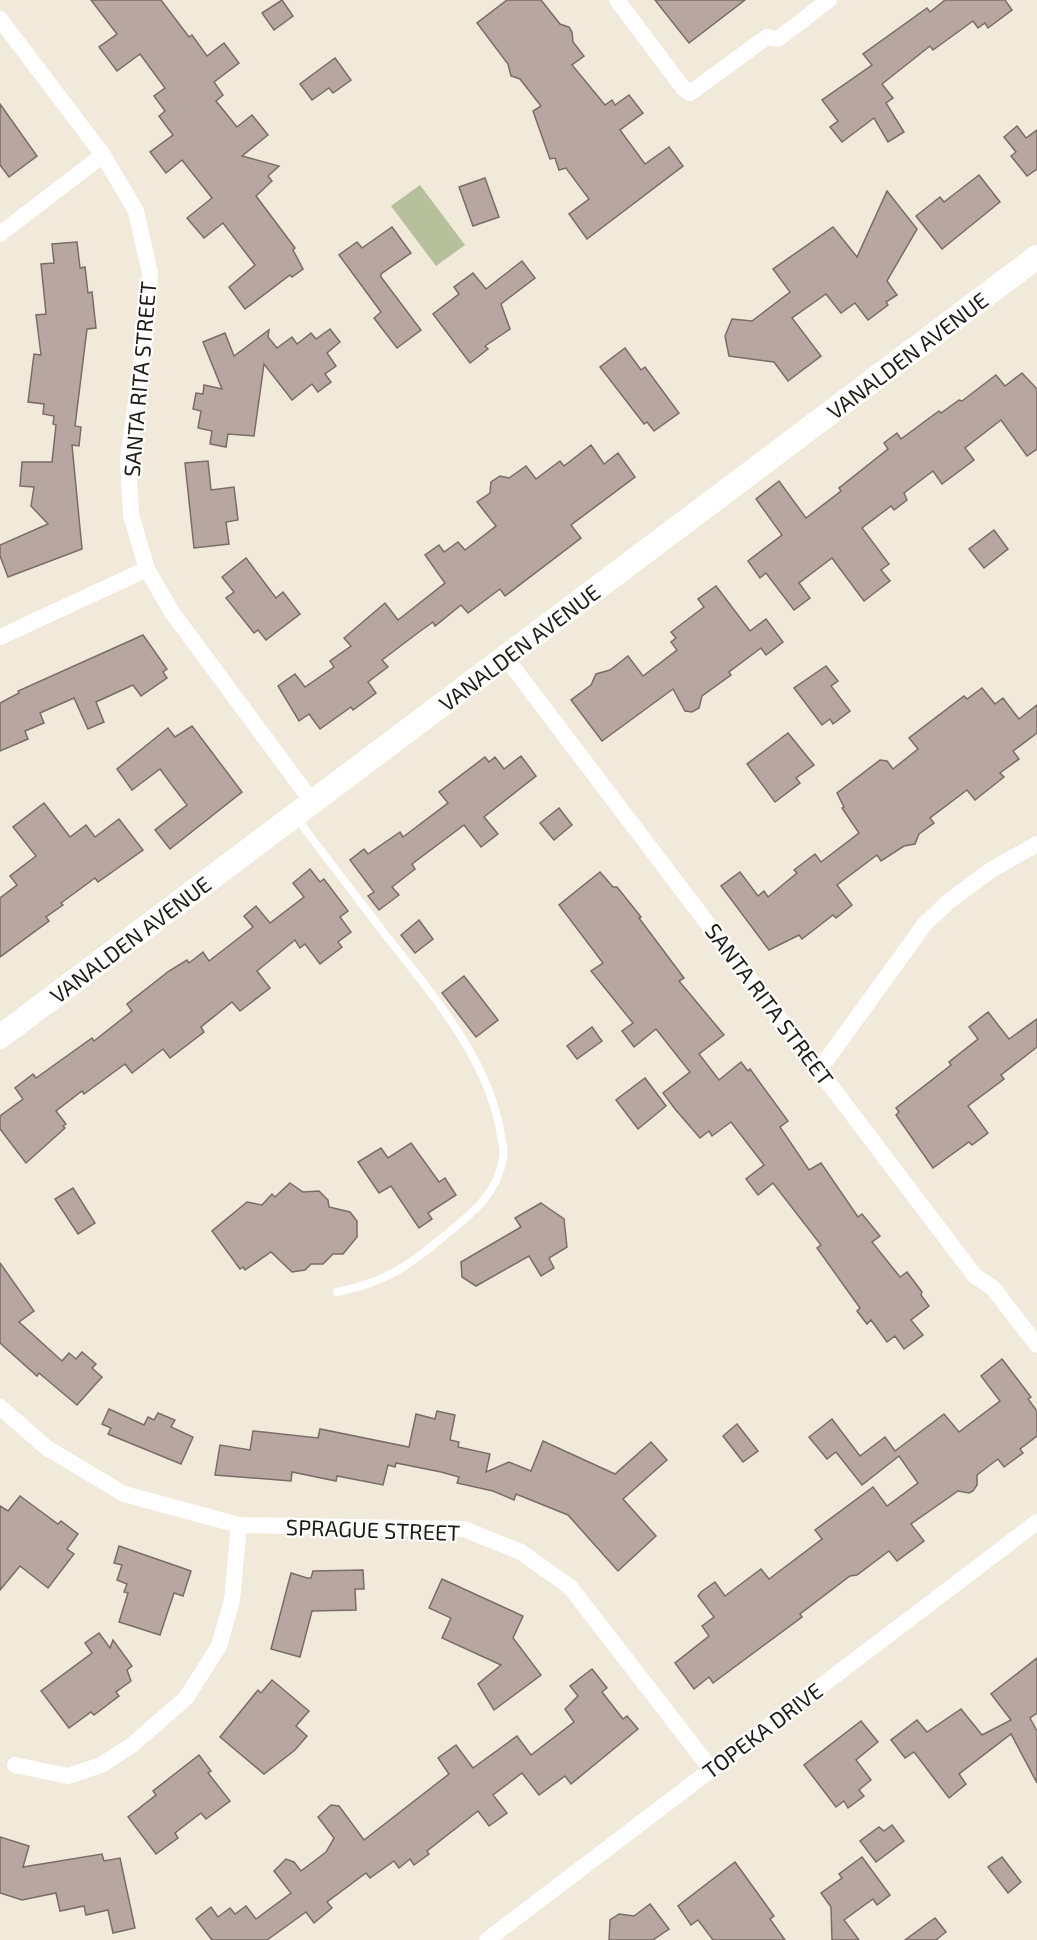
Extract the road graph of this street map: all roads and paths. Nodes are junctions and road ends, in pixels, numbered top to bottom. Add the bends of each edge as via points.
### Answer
1 (617, 0) edge
2 (829, 0) edge
3 (0, 19) edge
4 (103, 155) junction
5 (0, 234) edge
6 (1037, 257) edge
7 (147, 570) junction
8 (0, 637) edge
9 (506, 658) junction
10 (302, 807) junction
11 (1037, 844) edge
12 (0, 1038) edge
13 (820, 1069) junction
14 (337, 1292) dead end
15 (1037, 1345) edge
16 (0, 1407) edge
17 (1037, 1522) edge
18 (239, 1525) junction
19 (15, 1765) dead end
20 (711, 1769) junction
21 (487, 1940) edge

1 - 2 street via 690,93 767,37 778,39
3 - 4 street, SANTA RITA STREET
4 - 5 street
4 - 7 street, SANTA RITA STREET via 136,211 150,273 128,460 131,514
6 - 9 main road, VANALDEN AVENUE
7 - 8 street
7 - 10 street, SANTA RITA STREET
9 - 10 main road, VANALDEN AVENUE
9 - 13 street, SANTA RITA STREET
10 - 12 main road, VANALDEN AVENUE
10 - 14 lane via 476,1062 496,1108 504,1157 495,1186 482,1203 435,1244 402,1269 369,1286
11 - 13 street via 983,876 924,925
13 - 15 street, SANTA RITA STREET via 975,1276 993,1288
16 - 18 street, SPRAGUE STREET via 47,1448 124,1494
17 - 20 street, TOPEKA DRIVE
18 - 19 street via 232,1600 219,1646 186,1698 132,1745 101,1765 68,1776
18 - 20 street, SPRAGUE STREET via 464,1529 521,1552 570,1587
20 - 21 street, TOPEKA DRIVE

